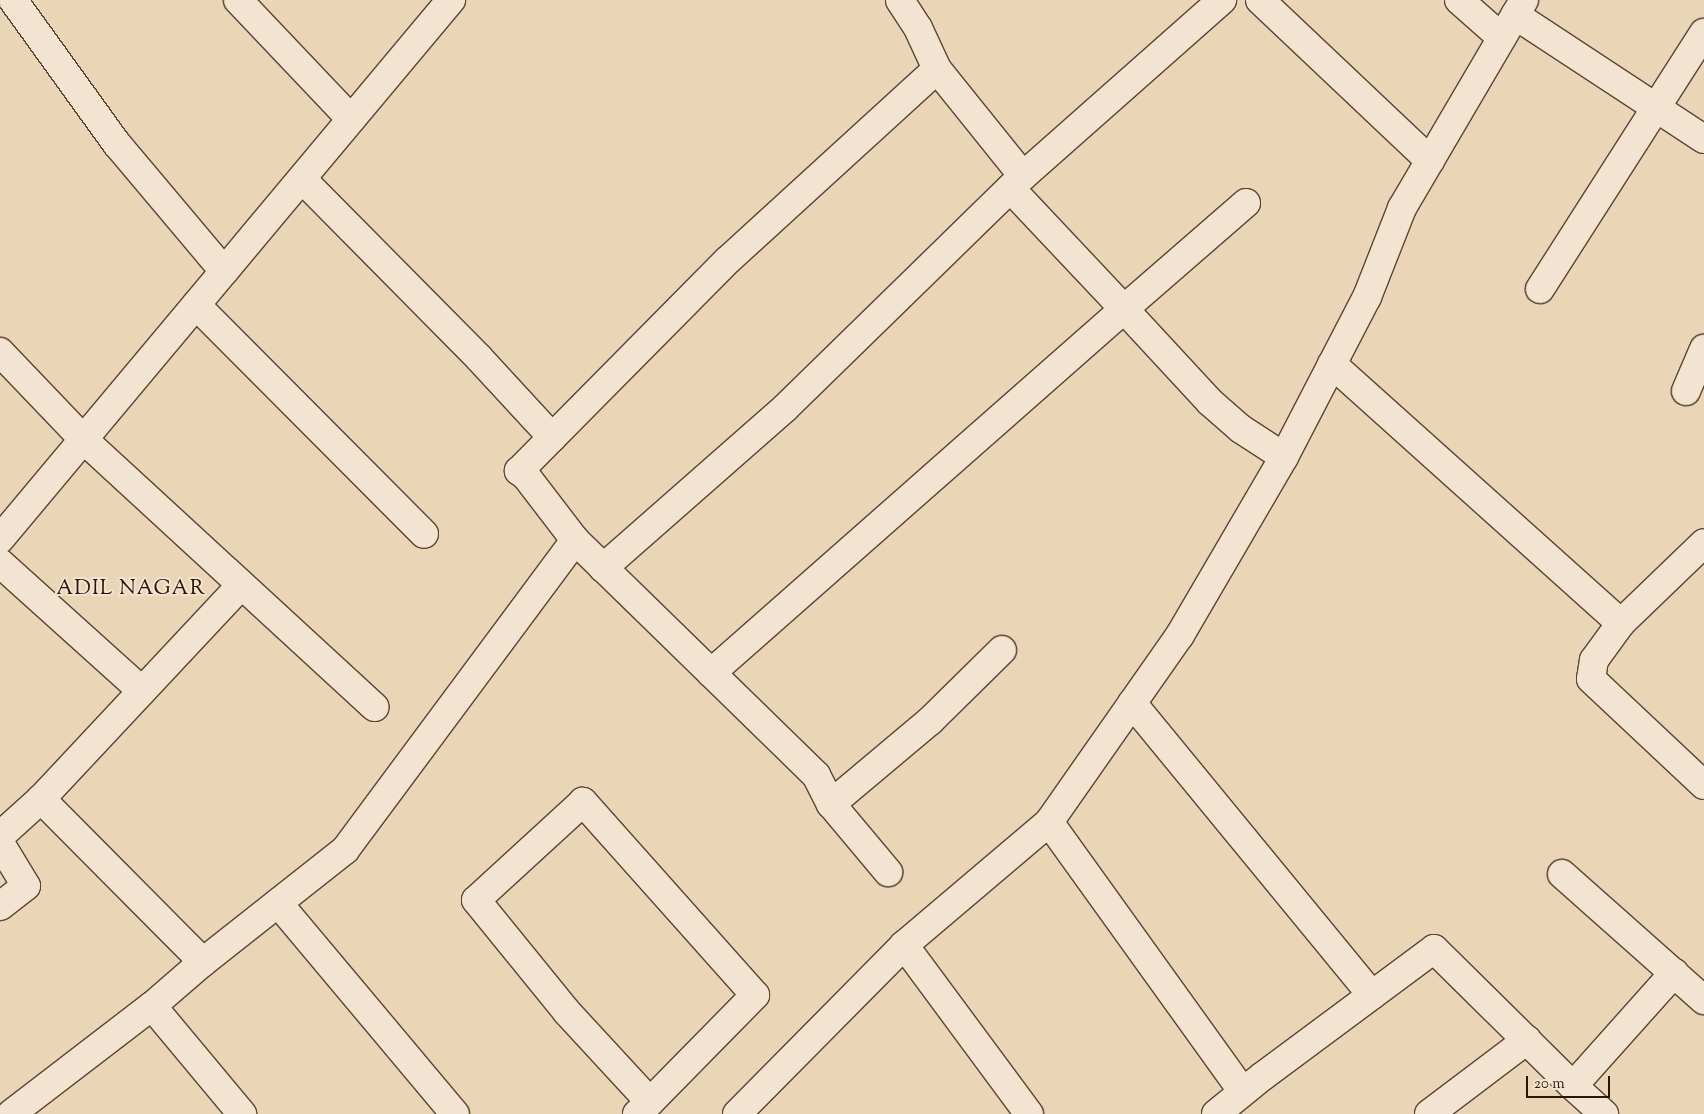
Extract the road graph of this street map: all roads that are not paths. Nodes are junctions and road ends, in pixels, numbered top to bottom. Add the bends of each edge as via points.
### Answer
1 (13, 0) edge
2 (238, 0) edge
3 (451, 0) edge
4 (900, 0) edge
5 (1222, 0) edge
6 (1260, 0) edge
7 (1459, 0) edge
8 (1514, 18) edge
9 (1704, 33) edge
10 (937, 69) junction
11 (1655, 107) junction
12 (352, 119) junction
13 (1704, 139) edge
14 (1430, 161) junction
15 (302, 179) junction
16 (1016, 182) junction
17 (1246, 203) dead end
18 (224, 271) junction
19 (1540, 288) dead end
20 (196, 305) junction
21 (1124, 309) junction
22 (1704, 349) edge
23 (0, 352) edge
24 (1332, 364) junction
25 (1686, 391) dead end
26 (552, 437) junction
27 (83, 439) junction
28 (1284, 457) junction
29 (424, 534) dead end
30 (0, 539) edge
31 (575, 540) junction
32 (1704, 542) edge
33 (0, 563) edge
34 (603, 568) junction
35 (241, 585) junction
36 (1621, 623) junction
37 (1002, 650) dead end
38 (711, 673) junction
39 (142, 691) junction
40 (1132, 703) junction
41 (374, 707) dead end
42 (1701, 776) edge
43 (41, 799) junction
44 (831, 804) junction
45 (1049, 822) junction
46 (0, 836) edge
47 (0, 843) edge
48 (888, 872) dead end
49 (1562, 874) dead end
50 (278, 903) junction
51 (0, 906) edge
52 (904, 945) junction
53 (203, 962) junction
54 (1674, 974) junction
55 (1372, 995) junction
56 (1704, 1000) edge
57 (152, 1006) junction
58 (1527, 1040) junction
59 (1573, 1086) junction
60 (1243, 1092) junction
61 (643, 1108) edge
62 (11, 1114) edge
63 (242, 1114) edge
64 (455, 1114) edge
65 (737, 1114) edge
66 (1029, 1114) edge
67 (1216, 1114) edge
68 (1429, 1114) edge
69 (1604, 1114) edge

1 - 18 street via 117,144
2 - 12 street
3 - 12 street
4 - 10 street via 918,28
5 - 16 street
6 - 14 street
7 - 8 street
8 - 11 street
8 - 14 street
9 - 11 street
10 - 16 street
10 - 26 street via 728,260
11 - 13 street
11 - 19 street
12 - 15 street
14 - 24 street via 1402,208 1367,297
15 - 18 street
15 - 26 street via 479,358
16 - 21 street
16 - 34 street via 785,408
17 - 21 street
18 - 20 street
20 - 27 street
20 - 29 street
21 - 28 street via 1210,402 1241,429
21 - 38 street
22 - 25 street
23 - 27 street
24 - 28 street
24 - 36 street
26 - 31 street via 519,471
27 - 30 street
27 - 35 street
28 - 40 street via 1180,635
31 - 34 street
31 - 50 street via 345,850
32 - 36 street
33 - 39 street
34 - 38 street
35 - 39 street
35 - 41 street
36 - 42 street via 1594,660 1591,679
37 - 44 street via 930,721
38 - 44 street via 816,775
39 - 43 street
40 - 45 street
40 - 55 street
43 - 46 street
43 - 53 street
44 - 48 street
45 - 52 street
45 - 60 street
47 - 51 street via 26,886
49 - 54 street
50 - 53 street
50 - 64 street
52 - 65 street
52 - 66 street
53 - 57 street
54 - 56 street
54 - 59 street
55 - 58 street via 1434,949
55 - 60 street
57 - 62 street
57 - 63 street
58 - 59 street
58 - 68 street
59 - 69 street
60 - 67 street
61 - 61 street via 754,995 583,802 476,900

